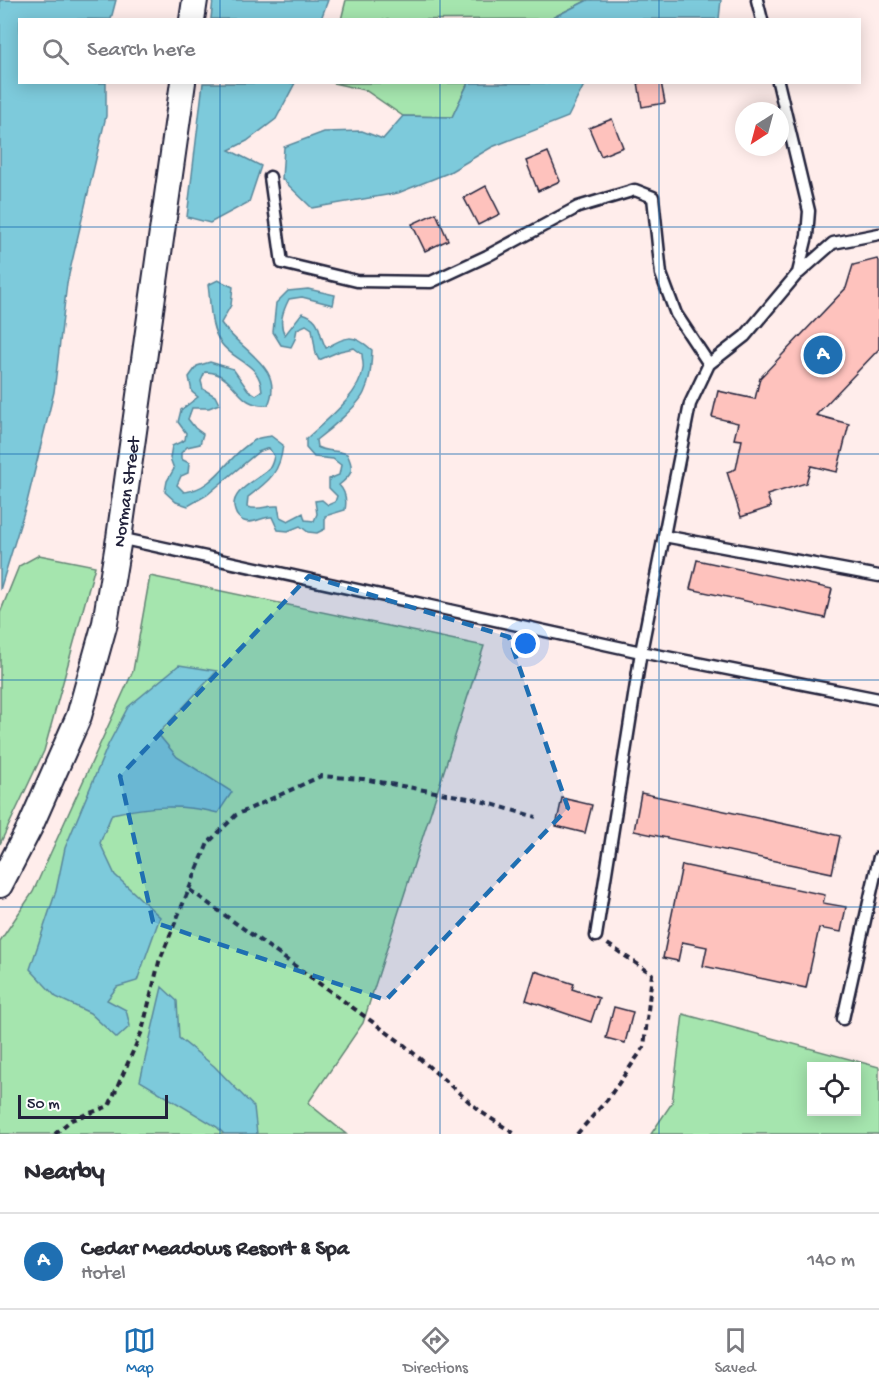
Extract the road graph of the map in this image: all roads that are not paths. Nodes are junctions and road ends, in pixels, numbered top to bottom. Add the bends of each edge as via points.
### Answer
1 (195, 0) edge
2 (757, 0) edge
3 (192, 18) edge
4 (762, 18) edge
5 (183, 84) edge
6 (778, 84) edge
7 (270, 177) dead end
8 (879, 234) edge
9 (798, 273) junction
10 (709, 364) junction
11 (664, 536) junction
12 (119, 538) junction
13 (879, 576) edge
14 (641, 652) junction
15 (879, 699) edge
16 (879, 857) edge
17 (0, 885) edge
18 (596, 936) road end
19 (843, 1019) dead end

1 - 3 street
2 - 4 lane
5 - 12 street, Norman Street
6 - 9 lane via 809,211
7 - 10 lane via 282,263 357,281 431,282 578,207 635,190 653,197 661,274 676,314
8 - 9 lane via 833,243
9 - 10 lane via 745,336
10 - 11 lane via 690,404
11 - 13 lane
11 - 14 lane
12 - 14 lane
12 - 17 street, Norman Street via 105,623 79,716
14 - 15 lane
14 - 18 lane
16 - 19 lane

